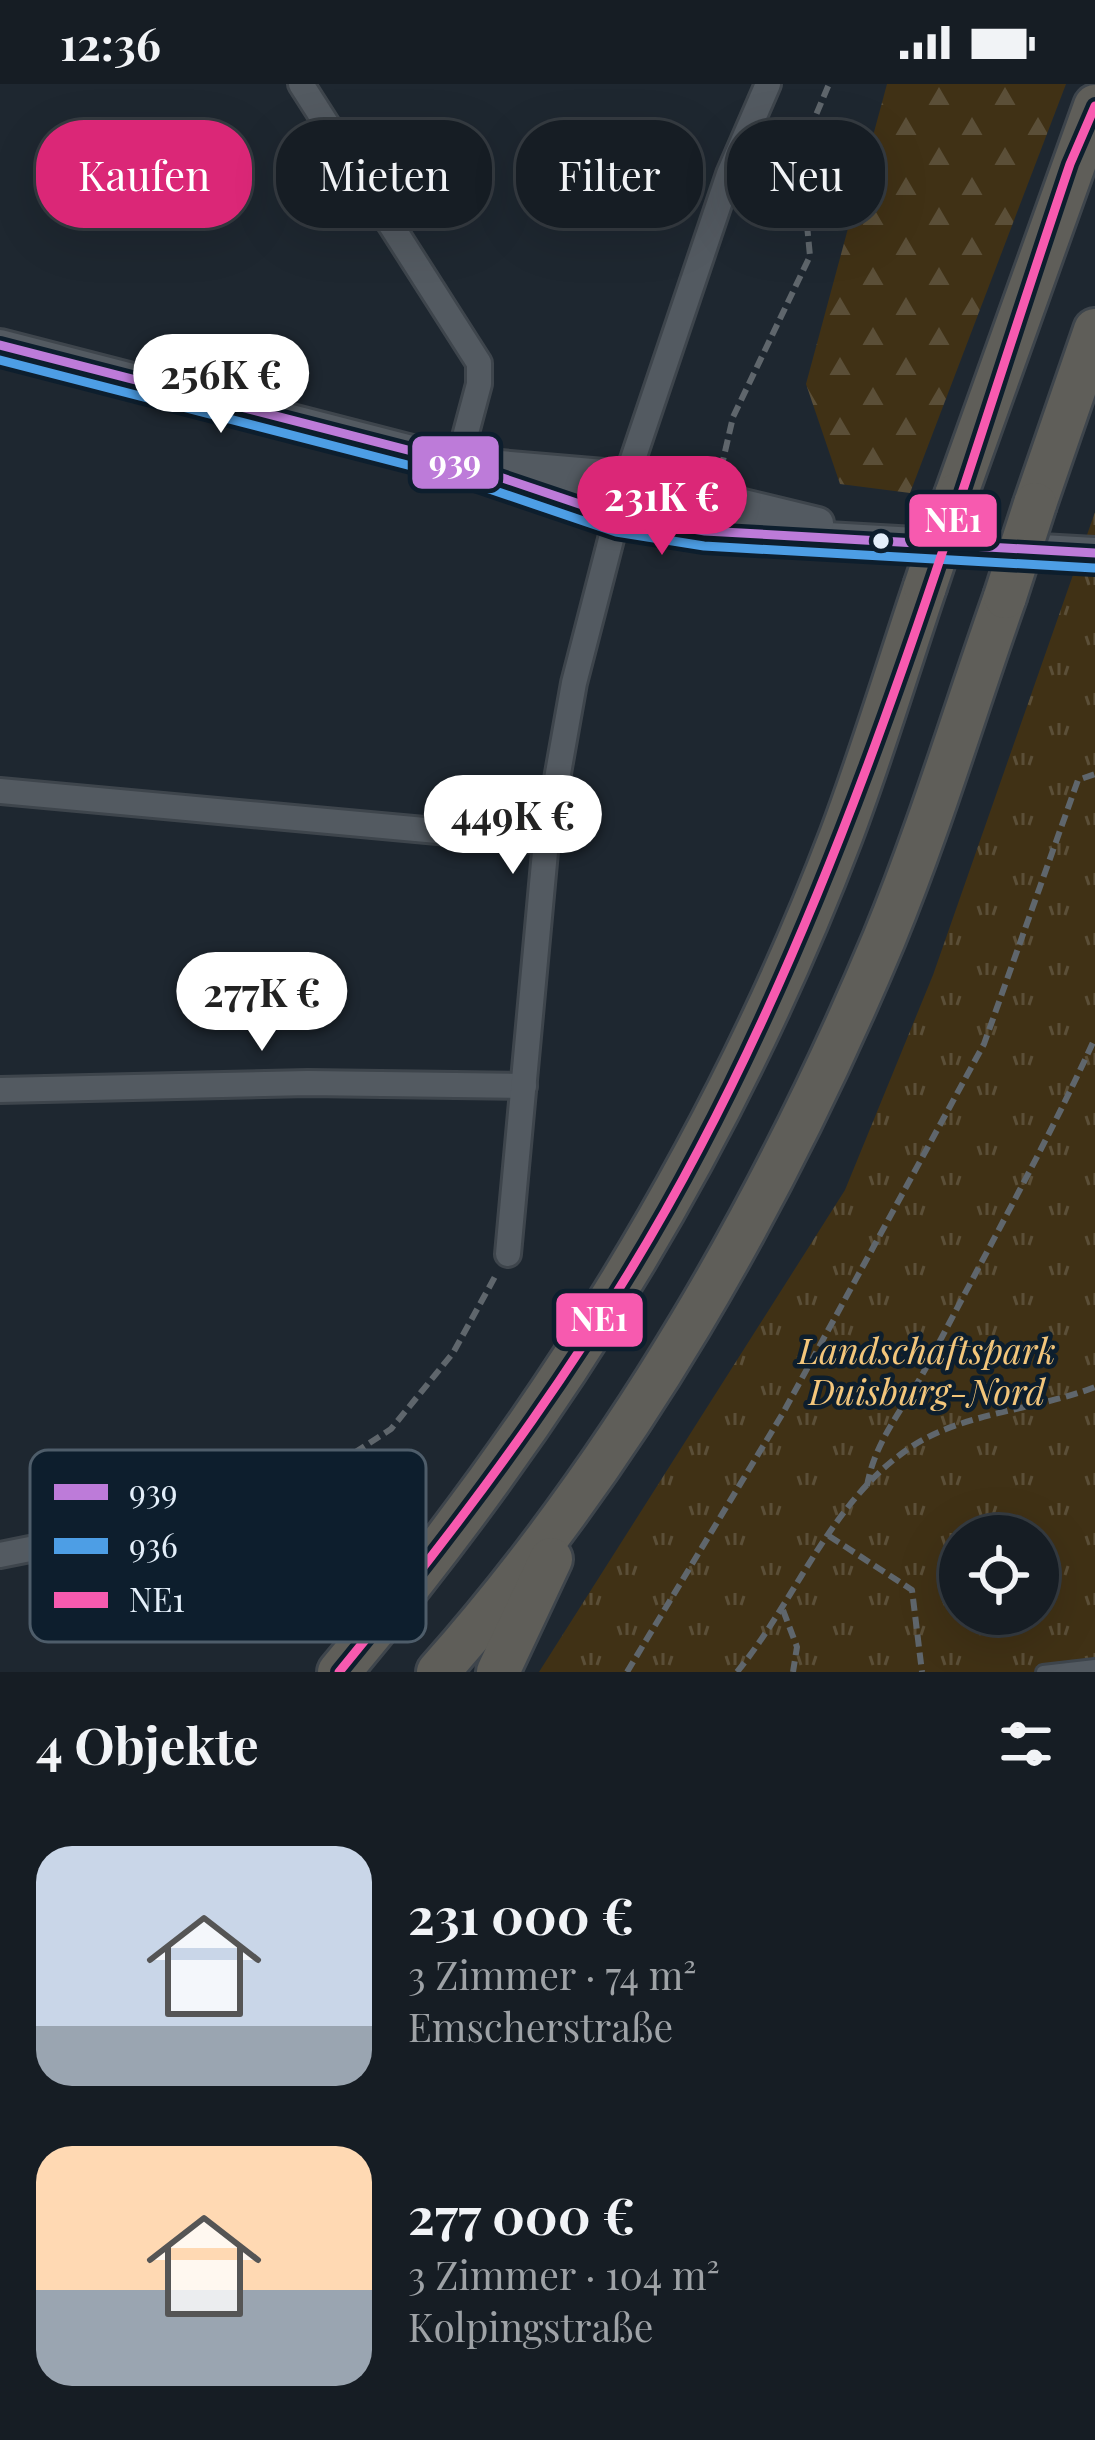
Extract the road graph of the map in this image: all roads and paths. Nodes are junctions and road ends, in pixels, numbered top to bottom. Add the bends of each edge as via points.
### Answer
1 (301, 84) edge
2 (768, 84) edge
3 (829, 84) edge
4 (1095, 106) edge
5 (1095, 330) edge
6 (0, 345) edge
7 (458, 463) junction
8 (627, 477) junction
9 (714, 497) junction
10 (618, 518) junction
11 (890, 542) junction
12 (1095, 553) edge
13 (1095, 774) edge
14 (0, 791) edge
15 (546, 841) junction
16 (1095, 1038) edge
17 (524, 1085) junction
18 (0, 1090) edge
19 (508, 1255) joint
20 (1095, 1387) edge
21 (359, 1450) edge
22 (589, 1476) junction
23 (867, 1486) junction
24 (828, 1536) junction
25 (30, 1549) edge
26 (0, 1555) edge
27 (426, 1569) edge
28 (783, 1610) junction
29 (364, 1642) edge
30 (1095, 1666) edge
31 (339, 1672) edge
32 (438, 1672) edge
33 (498, 1672) edge
34 (627, 1672) edge
35 (736, 1672) edge
36 (793, 1672) edge
37 (922, 1672) edge
38 (1042, 1672) edge

1 - 7 street via 478,363
2 - 8 street via 729,174
3 - 9 path via 800,153 810,256 733,417
4 - 27 highway, bridge via 841,837 739,1070 645,1246 541,1413
5 - 22 highway, bridge via 885,937 784,1157 702,1304
6 - 7 street
7 - 8 street
7 - 10 street
8 - 9 street
8 - 10 street
9 - 11 street
10 - 11 street
10 - 15 street via 574,682
11 - 12 street
13 - 34 path via 1078,780 974,1065 783,1413
14 - 15 street
15 - 17 street
16 - 23 path via 1045,1149 873,1453
17 - 18 street
17 - 19 street
19 - 21 path via 453,1353 391,1429
20 - 23 path via 950,1429 911,1447
22 - 32 highway
22 - 33 highway
23 - 24 path
24 - 28 path
24 - 37 path via 913,1590
25 - 26 street
28 - 35 path
28 - 36 path via 797,1647
29 - 31 highway, bridge
30 - 38 lane

